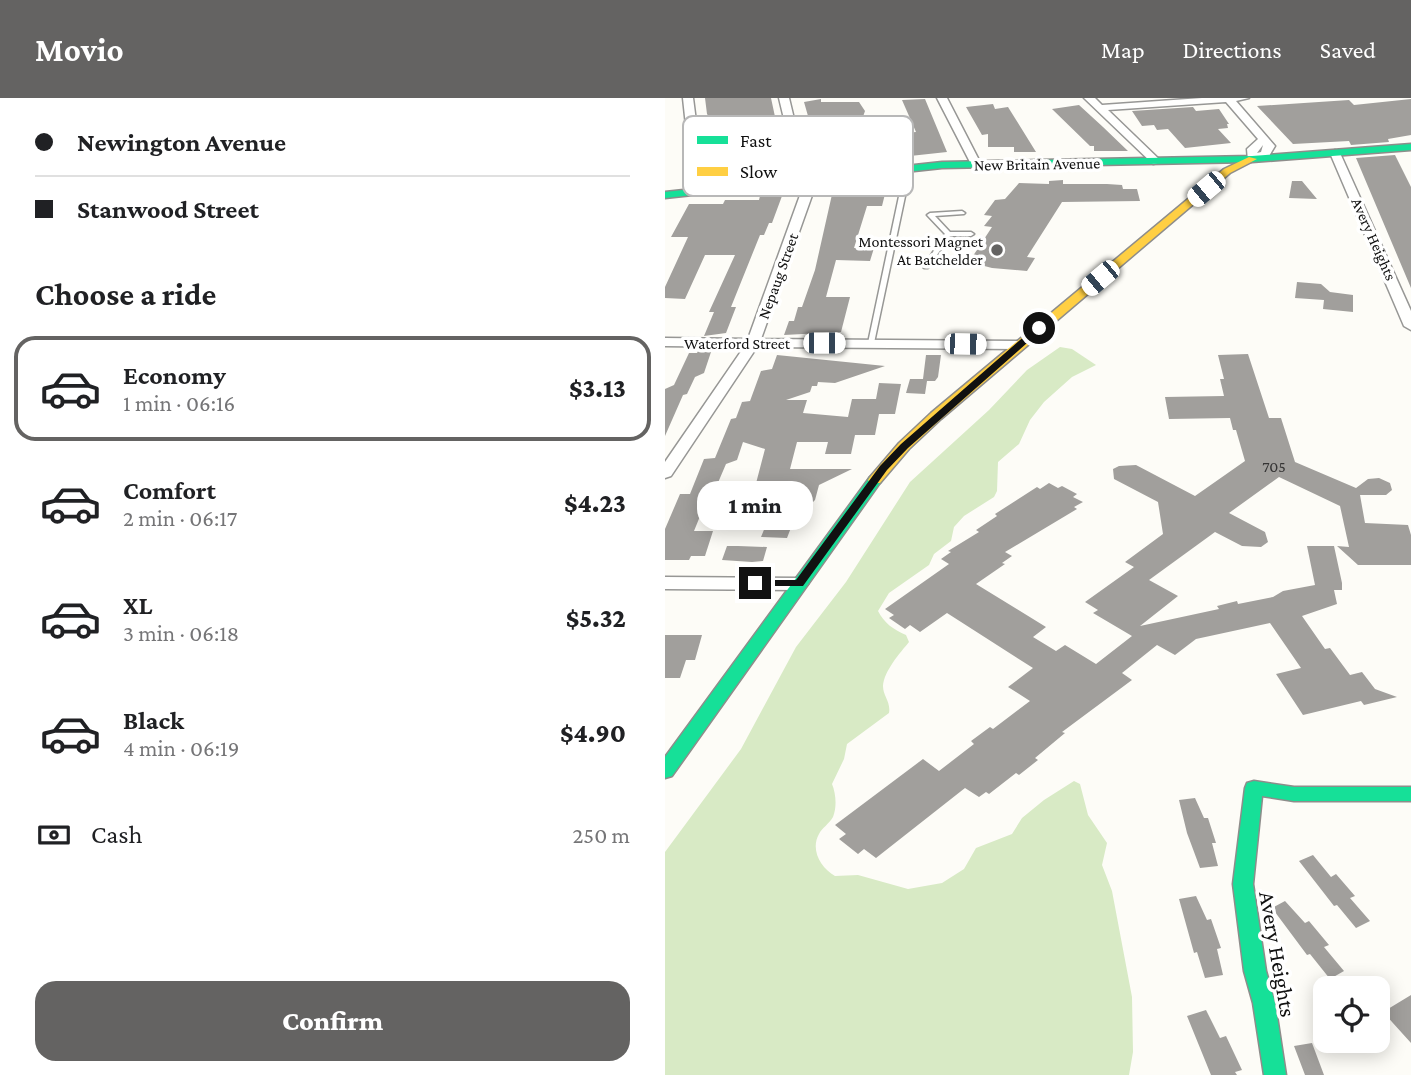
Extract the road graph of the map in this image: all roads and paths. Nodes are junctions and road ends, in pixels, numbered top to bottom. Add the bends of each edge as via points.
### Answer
1 (688, 98) edge
2 (784, 98) edge
3 (942, 98) edge
4 (1089, 98) edge
5 (1244, 98) edge
6 (1229, 99) edge
7 (1101, 108) junction
8 (690, 116) edge
9 (788, 116) edge
10 (1411, 147) edge
11 (1335, 153) junction
12 (1251, 159) junction
13 (1157, 162) junction
14 (976, 164) junction
15 (913, 167) edge
16 (683, 193) edge
17 (665, 195) edge
18 (806, 196) edge
19 (902, 196) edge
20 (962, 213) dead end
21 (948, 234) junction
22 (971, 234) dead end
23 (926, 267) dead end
24 (1411, 326) edge
25 (665, 342) edge
26 (753, 343) junction
27 (871, 344) junction
28 (1019, 345) junction
29 (665, 473) edge
30 (665, 583) edge
31 (799, 584) junction
32 (668, 762) edge
33 (1411, 794) edge
34 (1275, 1075) edge

1 - 8 street
2 - 9 street
3 - 14 street
4 - 7 street
5 - 6 street
6 - 7 street
6 - 12 street via 1270,146 1265,154
7 - 13 street
10 - 11 main road, New Britain Avenue
11 - 12 main road, New Britain Avenue
11 - 24 street, Avery Heights
12 - 13 main road, New Britain Avenue
12 - 28 main road via 1227,172
13 - 14 main road, New Britain Avenue
14 - 15 main road, New Britain Avenue
16 - 17 main road, New Britain Avenue
18 - 26 street, Nepaug Street
19 - 27 lane
20 - 21 lane via 930,215
21 - 22 lane
21 - 23 lane
25 - 26 street, Waterford Street
26 - 27 street, Waterford Street
26 - 29 street, Nepaug Street
27 - 28 street, Waterford Street
28 - 31 main road via 904,446
30 - 31 street
31 - 32 main road
33 - 34 main road, Avery Heights via 1294,794 1254,788 1243,884

